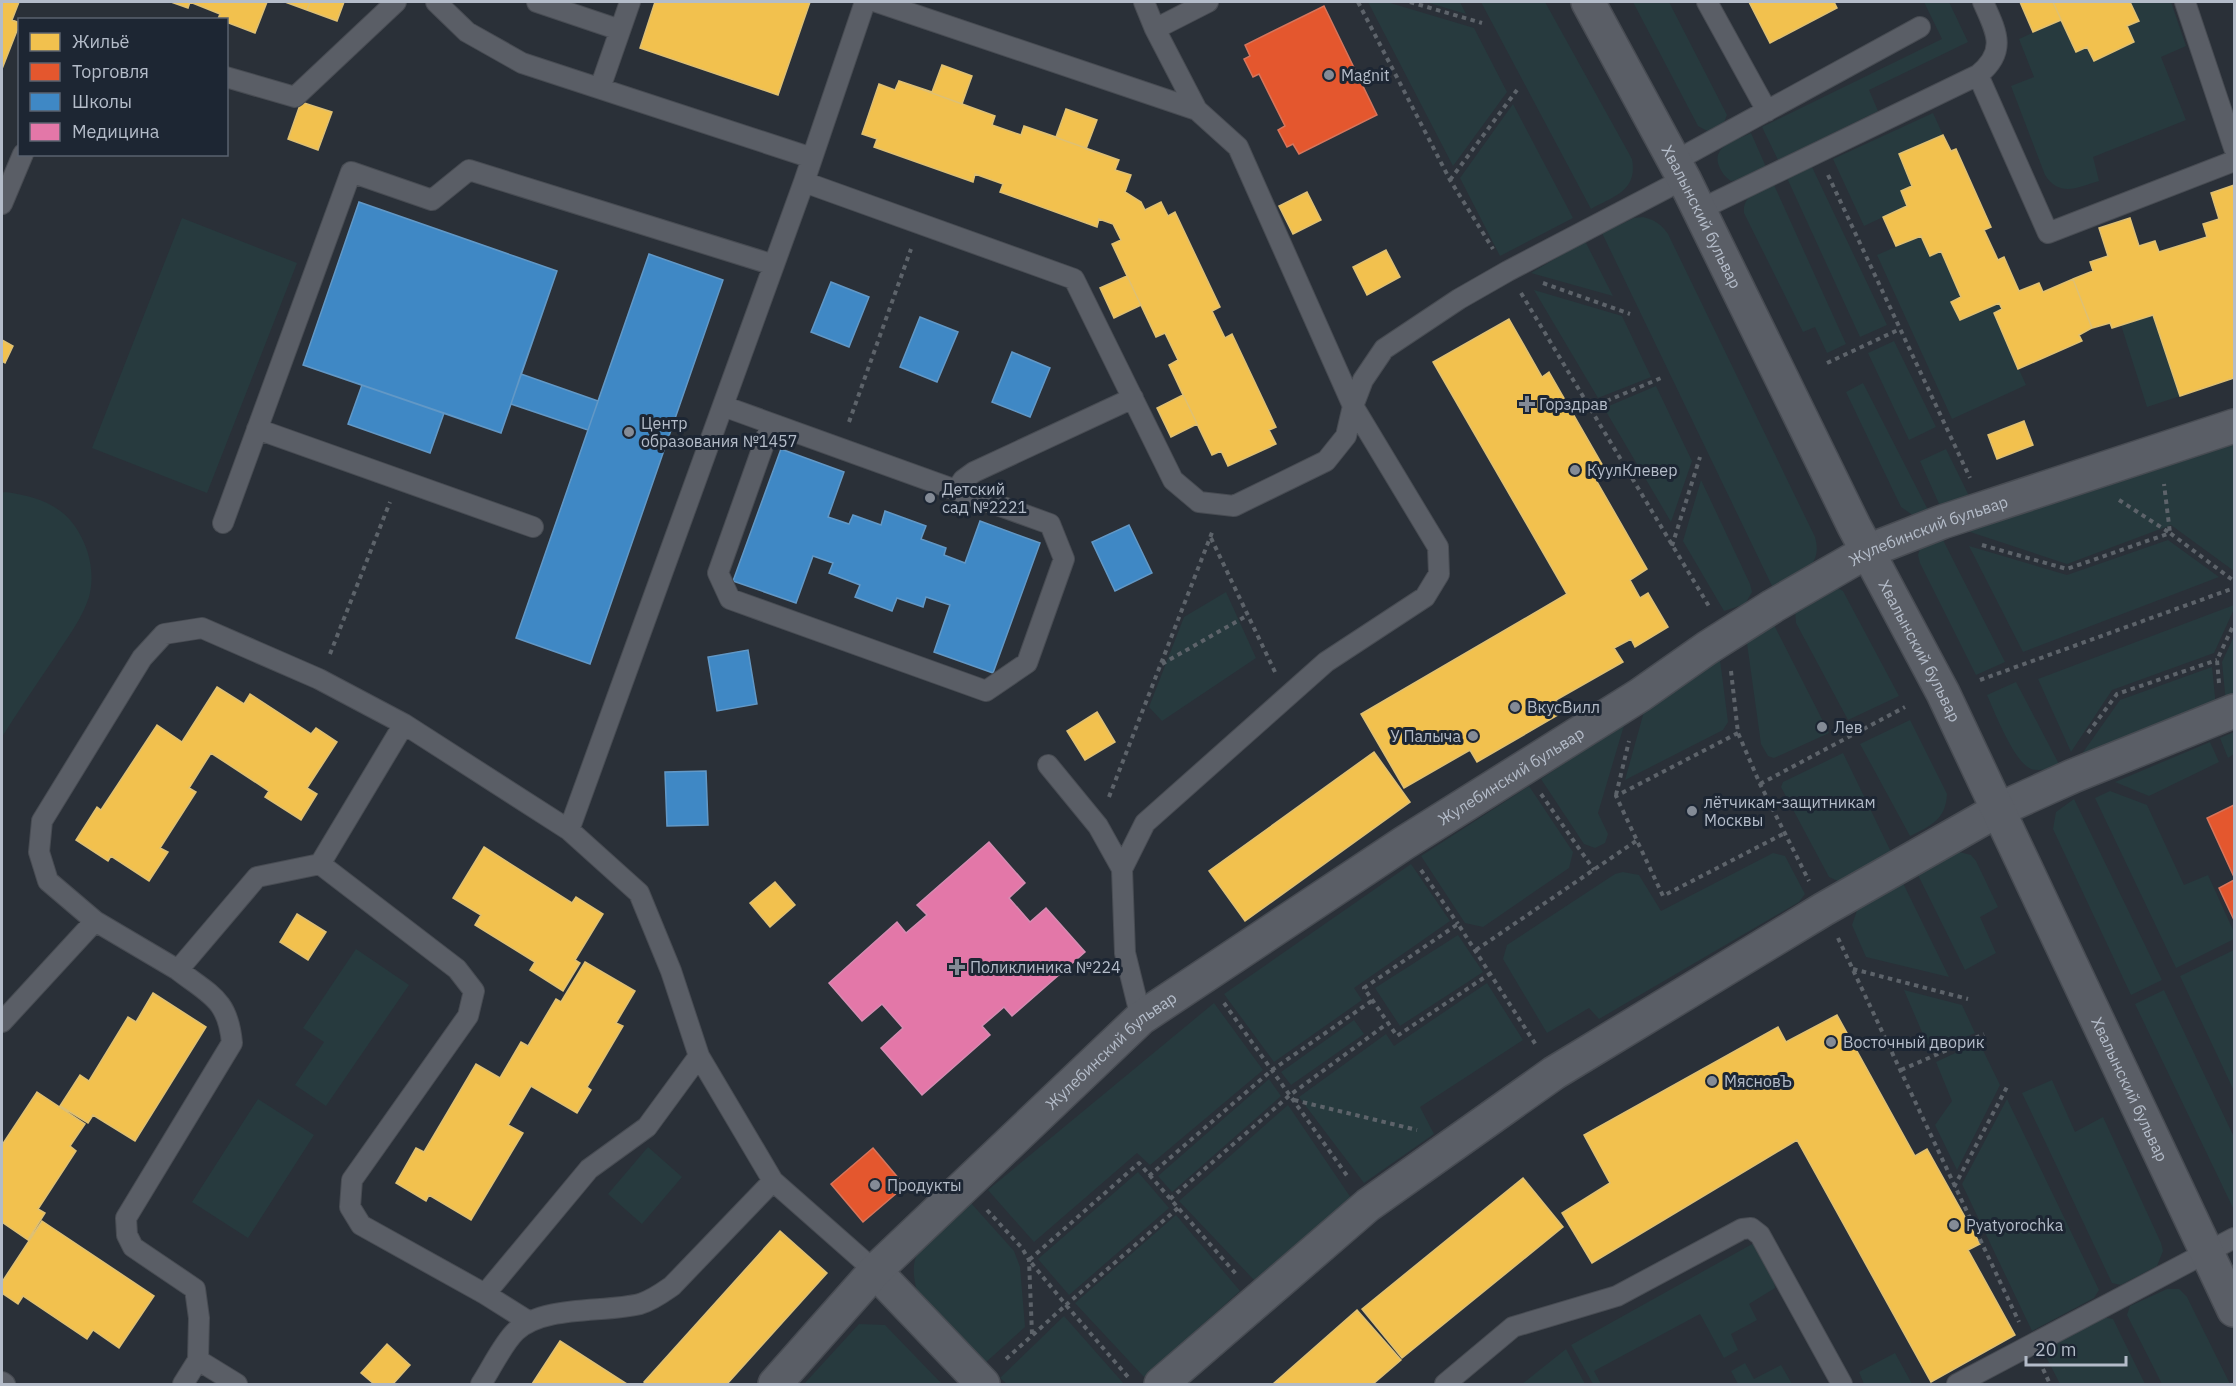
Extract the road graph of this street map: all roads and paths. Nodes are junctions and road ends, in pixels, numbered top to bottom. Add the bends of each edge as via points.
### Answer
1 (396, 2) edge
2 (436, 2) edge
3 (537, 2) edge
4 (630, 2) edge
5 (865, 2) edge
6 (877, 2) edge
7 (1144, 2) edge
8 (1208, 2) edge
9 (1358, 2) edge
10 (1410, 2) edge
11 (1588, 2) edge
12 (1707, 2) edge
13 (1983, 2) edge
14 (2185, 2) edge
15 (1482, 24) dead end
16 (1920, 27) dead end
17 (620, 30) junction
18 (1155, 30) junction
19 (1978, 75) junction
20 (228, 78) edge
21 (600, 88) junction
22 (1516, 90) dead end
23 (1197, 110) junction
24 (1767, 111) junction
25 (2235, 148) edge
26 (1817, 153) junction
27 (22, 156) edge
28 (812, 158) junction
29 (2235, 161) edge
30 (1679, 170) junction
31 (1450, 180) junction
32 (804, 182) junction
33 (2, 204) edge
34 (1699, 210) junction
35 (920, 224) junction
36 (774, 265) junction
37 (1508, 271) junction
38 (1630, 314) dead end
39 (1900, 329) junction
40 (1827, 363) dead end
41 (1661, 378) dead end
42 (1133, 398) junction
43 (723, 406) junction
44 (1353, 406) junction
45 (1590, 408) junction
46 (771, 424) junction
47 (2235, 426) edge
48 (257, 429) junction
49 (840, 448) junction
50 (2160, 451) junction
51 (1700, 457) dead end
52 (2082, 476) junction
53 (399, 479) junction
54 (956, 490) junction
55 (1223, 505) junction
56 (1984, 508) junction
57 (223, 524) dead end
58 (533, 527) dead end
59 (2170, 532) junction
60 (1210, 538) junction
61 (1981, 545) dead end
62 (1672, 547) junction
63 (1868, 551) junction
64 (2235, 581) edge
65 (2235, 588) edge
66 (1248, 615) junction
67 (2235, 624) edge
68 (1727, 636) junction
69 (2217, 660) junction
70 (1161, 665) junction
71 (319, 679) junction
72 (1980, 680) dead end
73 (1287, 697) junction
74 (1905, 707) dead end
75 (2228, 714) edge
76 (404, 724) junction
77 (1738, 733) junction
78 (2085, 737) dead end
79 (1048, 765) dead end
80 (1523, 767) junction
81 (1760, 784) junction
82 (1998, 810) junction
83 (1098, 826) junction
84 (569, 830) junction
85 (1785, 833) junction
86 (1636, 841) junction
87 (1404, 843) junction
88 (320, 864) junction
89 (1122, 869) junction
90 (1594, 870) junction
91 (1824, 909) junction
92 (95, 921) junction
93 (1458, 924) junction
94 (1476, 950) junction
95 (1853, 969) junction
96 (178, 970) junction
97 (1491, 973) junction
98 (1205, 976) junction
99 (1968, 999) dead end
100 (1373, 1000) junction
101 (1141, 1018) junction
102 (2, 1022) edge
103 (1388, 1023) junction
104 (1984, 1034) dead end
105 (699, 1056) junction
106 (1901, 1070) junction
107 (1272, 1071) junction
108 (1554, 1073) junction
109 (2008, 1084) dead end
110 (1291, 1097) junction
111 (1459, 1140) junction
112 (1149, 1176) junction
113 (772, 1180) junction
114 (964, 1184) junction
115 (1954, 1187) junction
116 (1170, 1199) junction
117 (1368, 1205) junction
118 (1178, 1208) junction
119 (2221, 1245) edge
120 (1029, 1260) junction
121 (875, 1270) junction
122 (485, 1294) junction
123 (1258, 1299) junction
124 (1066, 1305) junction
125 (2235, 1310) edge
126 (528, 1322) junction
127 (1032, 1334) junction
128 (2030, 1344) junction
129 (198, 1360) junction
130 (982, 1383) edge
131 (183, 1384) edge
132 (237, 1384) edge
133 (481, 1384) edge
134 (775, 1384) edge
135 (1134, 1384) edge
136 (1161, 1384) edge
137 (1445, 1384) edge
138 (1842, 1384) edge
139 (1957, 1384) edge
140 (2050, 1384) edge

1 - 20 lane via 295,97
2 - 21 lane via 468,32 522,63
3 - 17 lane
4 - 17 lane
5 - 28 lane
6 - 23 lane
7 - 18 lane
8 - 18 lane
9 - 31 path
10 - 15 path
11 - 30 street, Хвалынский бульвар
12 - 24 lane
13 - 19 lane via 1997,34 1997,50 1990,65
14 - 25 lane
16 - 24 lane
17 - 21 lane
18 - 23 lane
19 - 26 lane
19 - 29 lane via 2048,233
21 - 28 lane
22 - 31 path
23 - 44 lane via 1238,147
24 - 30 lane
26 - 34 lane
26 - 39 path
27 - 33 lane
28 - 32 lane
30 - 34 street, Хвалынский бульвар
30 - 37 lane
31 - 37 path
32 - 35 lane
32 - 36 lane
34 - 63 street, Хвалынский бульвар
35 - 42 lane via 1074,279
35 - 49 path
36 - 43 lane
36 - 48 lane via 469,170 432,200 351,172
37 - 38 path
37 - 44 lane via 1384,350 1363,380
37 - 45 path
39 - 40 path
39 - 56 path
41 - 45 path
42 - 54 lane via 974,472
42 - 55 lane via 1173,480 1198,502
43 - 46 lane
43 - 84 lane
44 - 55 lane via 1346,436 1326,461 1234,506
44 - 73 lane via 1438,547 1439,574 1425,597 1326,662
45 - 62 path
46 - 49 lane
46 - 54 lane via 718,573 730,599 986,691 1027,663 1064,559 1050,524
47 - 50 street, Жулебинский бульвар
48 - 53 lane
48 - 57 lane
49 - 54 lane
50 - 52 street, Жулебинский бульвар
50 - 59 path
51 - 62 path
52 - 56 street, Жулебинский бульвар
52 - 59 path
53 - 58 lane
53 - 71 path
55 - 60 path
56 - 63 street, Жулебинский бульвар
59 - 61 path via 2067,569
59 - 64 path
60 - 66 path
60 - 70 path
62 - 68 path
63 - 68 street, Жулебинский бульвар
63 - 82 street, Хвалынский бульвар via 1943,693
65 - 72 path
66 - 70 path
66 - 73 path
67 - 69 path
68 - 77 path
68 - 80 street, Жулебинский бульвар
69 - 75 path
69 - 78 path via 2117,694
70 - 83 path
71 - 76 lane
71 - 92 lane via 202,628 164,634 142,658 42,821 39,852 48,881
73 - 89 lane via 1145,823
74 - 81 path
75 - 82 street
76 - 84 lane
76 - 88 lane
77 - 81 path
77 - 86 path via 1616,796
79 - 83 lane
80 - 87 street, Жулебинский бульвар
80 - 90 path
81 - 85 path
82 - 91 street
82 - 119 street, Хвалынский бульвар
83 - 89 lane
84 - 105 lane via 639,893 671,971
85 - 86 path via 1663,896
85 - 91 path
86 - 90 path
87 - 93 path
87 - 98 street, Жулебинский бульвар
88 - 96 lane via 257,877
88 - 122 lane via 457,969 474,991 468,1016 352,1180 350,1207 361,1225
89 - 101 lane via 1125,953
90 - 94 path
91 - 95 path
91 - 108 street
92 - 96 lane
92 - 102 lane
93 - 94 path
93 - 100 path via 1364,988
94 - 97 path
95 - 99 path
95 - 106 path
96 - 129 lane via 219,1002 230,1024 232,1043 126,1218 127,1235 133,1247 195,1289
97 - 103 path via 1397,1036
97 - 108 path
98 - 101 street, Жулебинский бульвар
98 - 107 path
100 - 103 path
100 - 107 path
101 - 114 street, Жулебинский бульвар
103 - 110 path
104 - 106 path
105 - 113 lane
105 - 122 lane via 647,1127 589,1169
106 - 115 path
107 - 110 path
107 - 112 path
108 - 111 street
109 - 115 path
110 - 111 path
110 - 116 path
110 - 117 path
111 - 117 street
112 - 116 path
112 - 120 path via 1139,1164
113 - 121 lane
113 - 126 lane via 656,1298 628,1306 543,1315
114 - 120 path
114 - 121 street, Жулебинский бульвар
115 - 128 path
116 - 118 path
117 - 123 street
118 - 123 path
118 - 124 path
119 - 125 street, Хвалынский бульвар
119 - 128 lane
120 - 124 path
120 - 127 path
121 - 130 street
121 - 134 street, Жулебинский бульвар
122 - 126 lane
123 - 136 street
124 - 127 path
124 - 135 path
126 - 133 lane via 515,1332
127 - 130 path
128 - 139 lane
128 - 140 path
129 - 131 lane
129 - 132 lane
137 - 138 lane via 1513,1327 1617,1296 1742,1229 1751,1228 1760,1235

